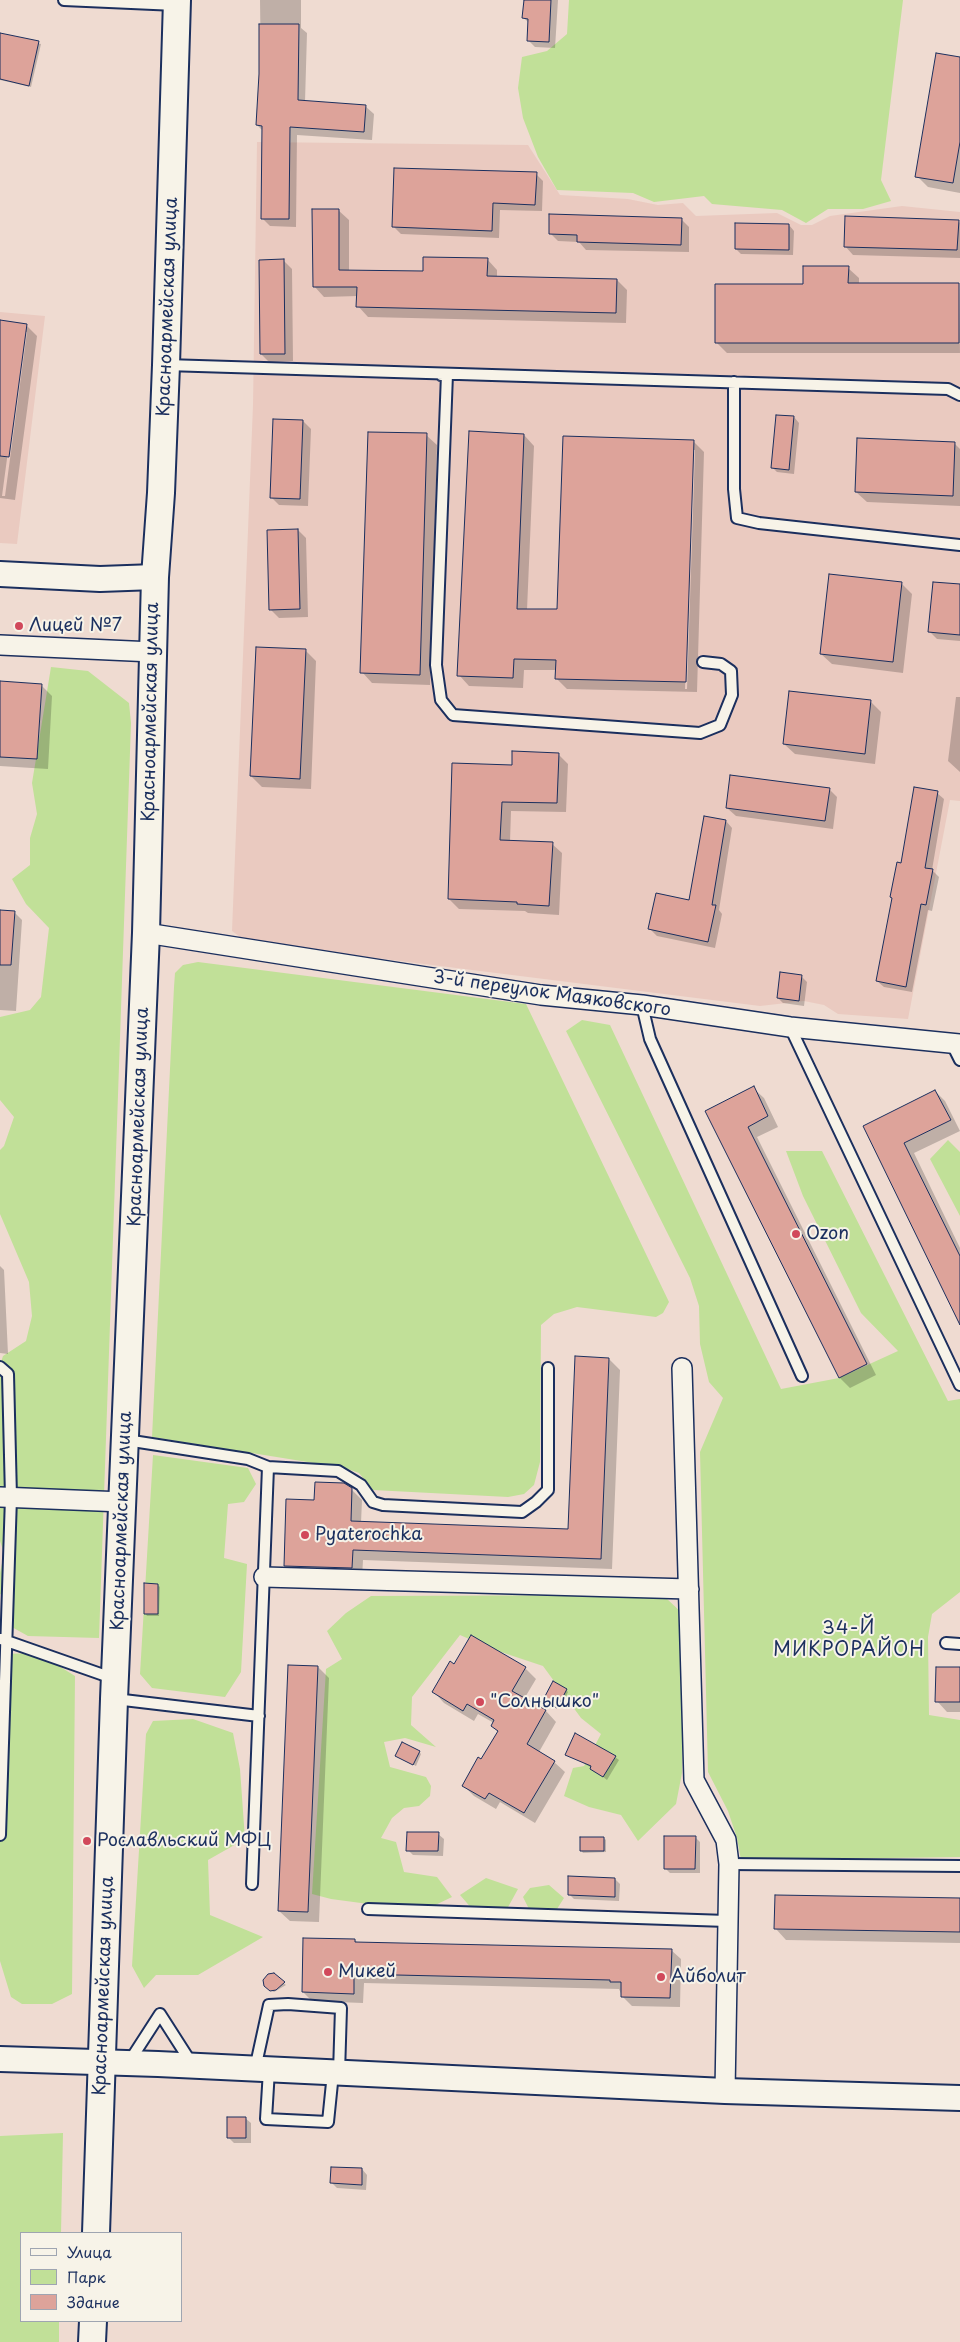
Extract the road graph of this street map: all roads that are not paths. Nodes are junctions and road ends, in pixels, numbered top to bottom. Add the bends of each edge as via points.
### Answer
1 (64, 0) edge
2 (177, 3) edge
3 (166, 365) junction
4 (447, 374) junction
5 (414, 379) dead end
6 (734, 382) junction
7 (960, 395) edge
8 (960, 545) edge
9 (0, 574) edge
10 (155, 577) junction
11 (0, 645) edge
12 (153, 652) junction
13 (703, 662) dead end
14 (146, 933) junction
15 (642, 1005) junction
16 (790, 1027) junction
17 (957, 1049) edge
18 (0, 1367) edge
19 (548, 1368) dead end
20 (682, 1368) dead end
21 (802, 1376) dead end
22 (960, 1386) edge
23 (126, 1440) junction
24 (268, 1467) junction
25 (6, 1497) edge
26 (123, 1502) junction
27 (264, 1577) junction
28 (689, 1588) junction
29 (3, 1640) edge
30 (946, 1643) dead end
31 (960, 1644) edge
32 (115, 1689) junction
33 (259, 1716) junction
34 (0, 1835) edge
35 (729, 1864) junction
36 (960, 1866) edge
37 (252, 1884) dead end
38 (368, 1908) dead end
39 (727, 1921) junction
40 (0, 2059) edge
41 (101, 2062) junction
42 (129, 2063) junction
43 (193, 2066) junction
44 (262, 2069) junction
45 (336, 2073) junction
46 (725, 2091) junction
47 (960, 2098) edge
48 (96, 2232) edge
49 (93, 2322) edge
50 (92, 2342) edge

1 - 2 lane
2 - 3 main road, Красноармейская улица
3 - 4 lane
3 - 10 main road, Красноармейская улица
4 - 5 lane
4 - 6 lane
4 - 13 lane via 436,665 442,700 453,715 700,733 720,725 732,694 731,671 721,664
6 - 7 lane via 948,389
6 - 8 lane via 737,518
9 - 10 street via 100,579
10 - 12 main road, Красноармейская улица
11 - 12 street
12 - 14 main road, Красноармейская улица
14 - 15 street, 3-й переулок Маяковского via 541,995
14 - 23 main road, Красноармейская улица
15 - 16 street, 3-й переулок Маяковского
15 - 21 lane via 650,1039
16 - 17 street, 3-й переулок Маяковского
16 - 22 lane
18 - 25 lane via 8,1374
19 - 24 lane via 548,1490 522,1512 383,1504 373,1502 361,1485 338,1471
20 - 28 street
23 - 24 lane via 248,1459
23 - 26 main road, Красноармейская улица
24 - 27 lane
25 - 26 street
25 - 29 lane
26 - 32 main road, Красноармейская улица
27 - 28 street
27 - 33 lane
28 - 35 street via 694,1780 726,1840
29 - 32 lane
29 - 34 lane
30 - 31 lane
32 - 33 lane
32 - 41 main road, Красноармейская улица
33 - 37 lane
35 - 36 lane
35 - 39 street
38 - 39 lane
39 - 46 street
40 - 41 street
41 - 42 street
41 - 48 main road, Красноармейская улица
42 - 43 street
42 - 43 lane via 160,2014
43 - 44 street
44 - 45 street
44 - 45 lane via 266,2119 328,2122
44 - 45 lane via 269,2005 288,2004 341,2008
45 - 46 street
46 - 47 street
49 - 50 main road

